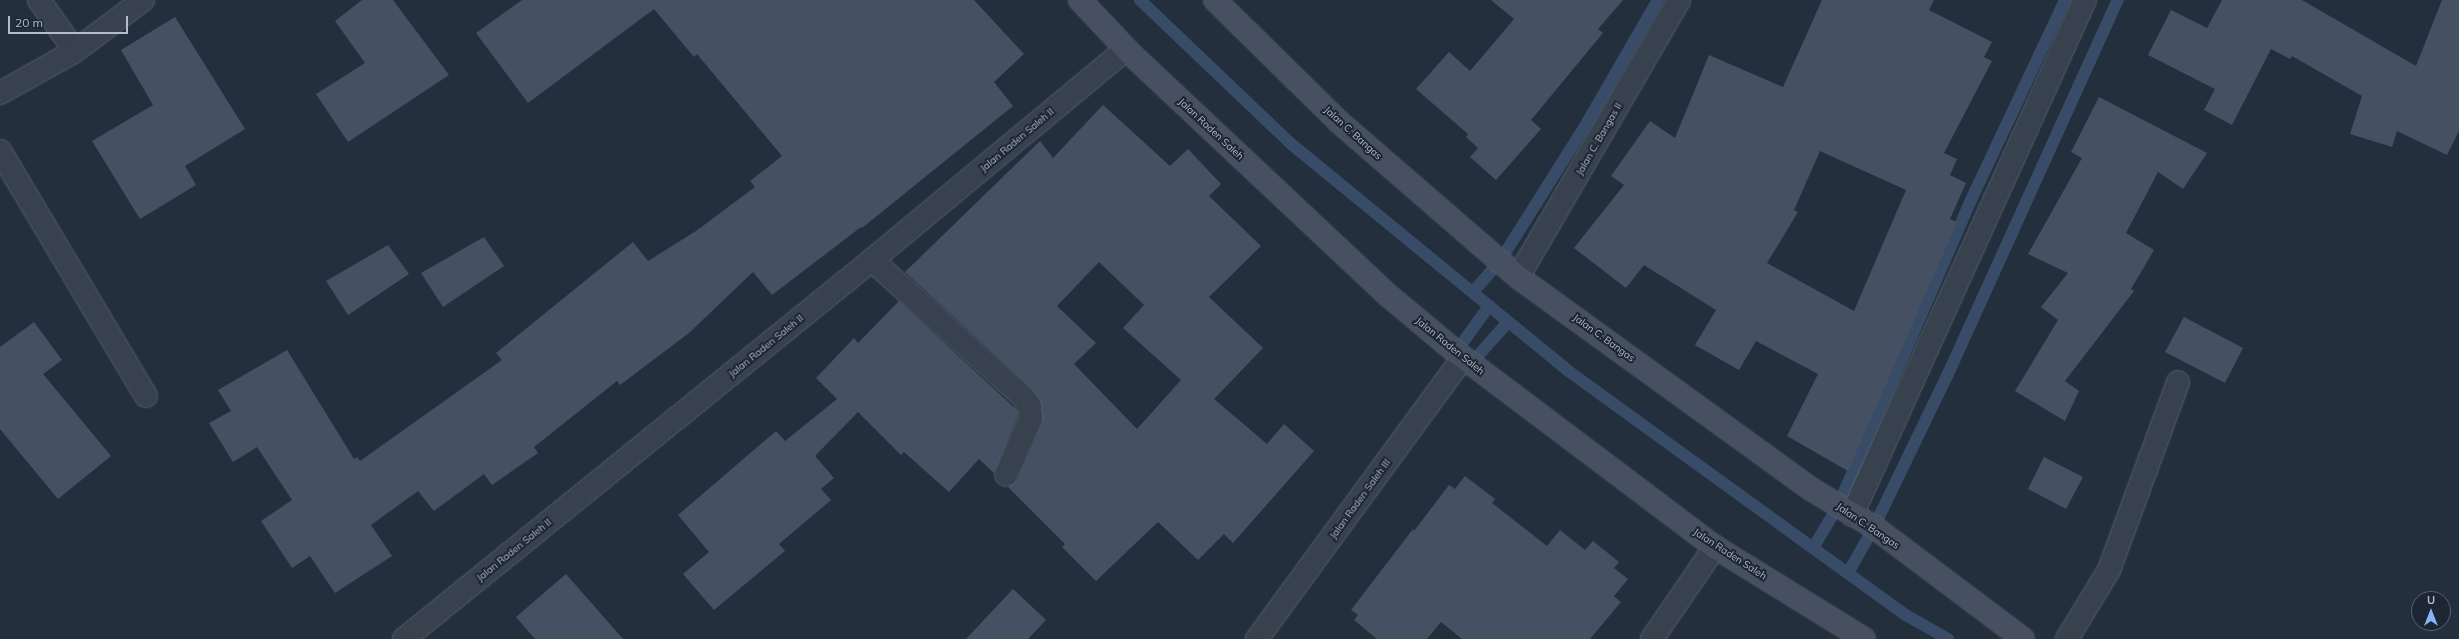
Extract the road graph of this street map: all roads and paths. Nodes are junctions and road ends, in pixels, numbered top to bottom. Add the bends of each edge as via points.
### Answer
1 (39, 0) edge
2 (143, 0) edge
3 (1080, 0) edge
4 (1215, 0) edge
5 (1679, 0) edge
6 (2085, 0) edge
7 (1126, 50) junction
8 (74, 51) junction
9 (0, 93) edge
10 (0, 151) edge
11 (872, 260) junction
12 (1518, 277) junction
13 (1464, 358) junction
14 (2178, 382) dead end
15 (146, 396) dead end
16 (1006, 475) dead end
17 (1852, 515) junction
18 (1715, 547) junction
19 (404, 639) edge
20 (1257, 639) edge
21 (1652, 639) edge
22 (1864, 639) edge
23 (2023, 639) edge
24 (2067, 639) edge

1 - 8 street
2 - 8 street
3 - 7 street, Jalan Raden Saleh
4 - 12 street, Jalan C. Bangas via 1338,121
5 - 12 street, Jalan C. Bangas II
6 - 17 street
7 - 11 street, Jalan Raden Saleh II
7 - 13 street, Jalan Raden Saleh via 1383,290
8 - 9 street
10 - 15 street
11 - 16 street via 1024,398 1030,407 1031,418
11 - 19 street, Jalan Raden Saleh II
12 - 17 street, Jalan C. Bangas via 1811,489
13 - 18 street, Jalan Raden Saleh
13 - 20 street, Jalan Raden Saleh III
14 - 24 street via 2109,570
17 - 23 street, Jalan C. Bangas via 1874,527
18 - 21 street
18 - 22 street, Jalan Raden Saleh

